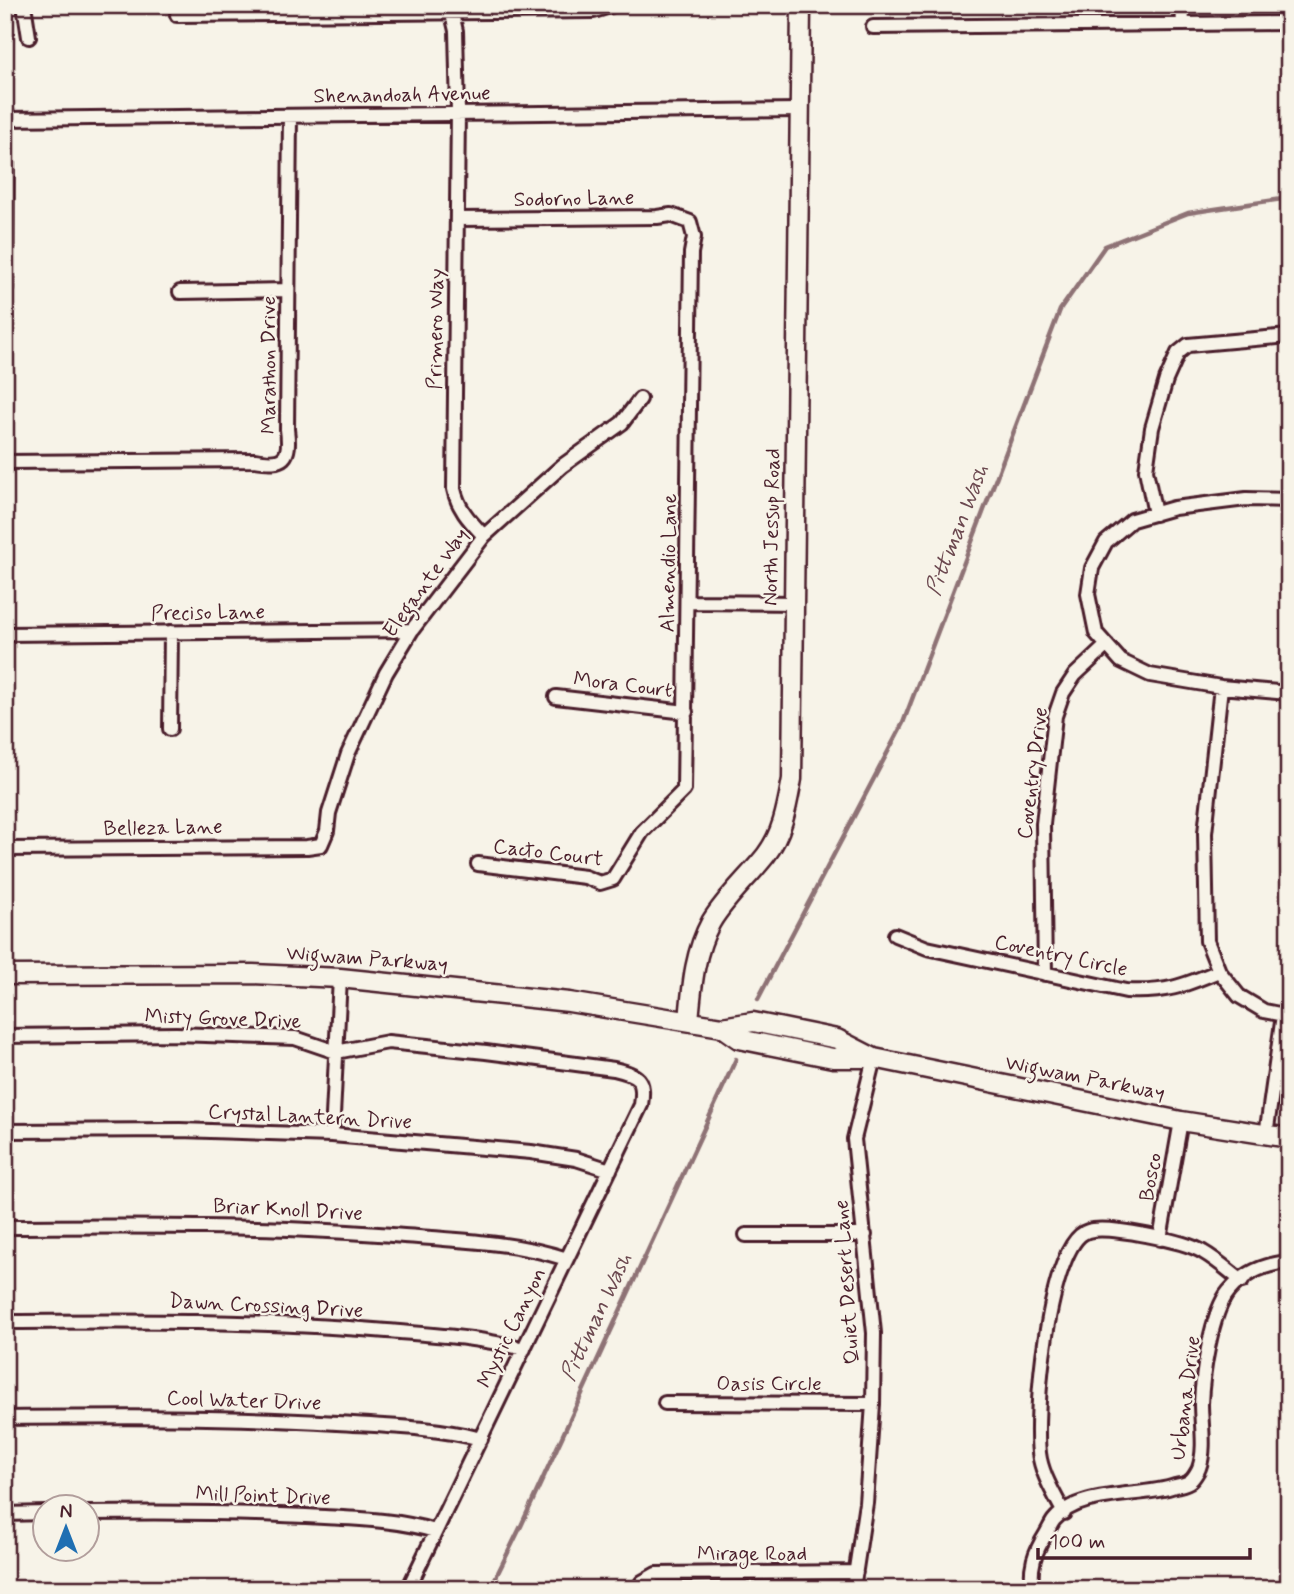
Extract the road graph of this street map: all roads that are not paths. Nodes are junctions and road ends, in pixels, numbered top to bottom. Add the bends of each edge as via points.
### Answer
1 (24, 5) edge
2 (614, 5) edge
3 (801, 5) edge
4 (1182, 5) edge
5 (451, 9) edge
6 (177, 15) dead end
7 (1289, 23) edge
8 (1183, 24) junction
9 (873, 27) dead end
10 (29, 37) dead end
11 (800, 110) junction
12 (458, 113) junction
13 (290, 116) junction
14 (6, 119) edge
15 (457, 219) junction
16 (690, 222) joint
17 (6, 288) edge
18 (288, 290) junction
19 (180, 292) dead end
20 (1289, 336) edge
21 (640, 399) dead end
22 (5, 462) edge
23 (1289, 499) edge
24 (1155, 514) junction
25 (484, 536) junction
26 (688, 602) junction
27 (794, 603) junction
28 (411, 630) junction
29 (171, 632) junction
30 (5, 634) edge
31 (1107, 645) junction
32 (1221, 687) junction
33 (1289, 693) edge
34 (556, 697) dead end
35 (686, 712) junction
36 (170, 729) dead end
37 (321, 845) joint
38 (5, 849) edge
39 (478, 864) dead end
40 (613, 879) joint
41 (895, 934) dead end
42 (1219, 971) junction
43 (1045, 974) junction
44 (5, 975) edge
45 (341, 978) junction
46 (1286, 1016) edge
47 (689, 1021) junction
48 (5, 1036) edge
49 (337, 1052) junction
50 (874, 1058) junction
51 (641, 1081) joint
52 (1181, 1121) junction
53 (5, 1131) edge
54 (331, 1135) junction
55 (1266, 1135) junction
56 (1289, 1138) edge
57 (610, 1170) junction
58 (5, 1227) edge
59 (865, 1235) junction
60 (746, 1236) dead end
61 (1160, 1239) junction
62 (566, 1259) junction
63 (1289, 1262) edge
64 (1242, 1281) junction
65 (5, 1322) edge
66 (524, 1349) junction
67 (666, 1403) dead end
68 (873, 1404) junction
69 (5, 1418) edge
70 (481, 1439) junction
71 (32, 1513) edge
72 (102, 1513) edge
73 (1064, 1513) junction
74 (5, 1514) edge
75 (435, 1531) junction
76 (856, 1572) junction
77 (408, 1589) edge
78 (638, 1589) edge
79 (853, 1589) edge
80 (1032, 1589) edge

1 - 10 street
2 - 5 street via 594,11
3 - 11 main road, North Jessup Road
4 - 8 street
5 - 6 street
5 - 12 street, Primero Way via 456,31
7 - 8 street
8 - 9 street
11 - 12 street, Shenandoah Avenue
11 - 27 main road, North Jessup Road
12 - 13 street, Shenandoah Avenue
12 - 15 street, Primero Way
13 - 14 street, Shenandoah Avenue
13 - 18 street, Marathon Drive
14 - 17 street
15 - 16 street, Sodorno Lane via 671,215
15 - 25 street, Primero Way via 454,489 457,503
16 - 26 street, Almendio Lane via 694,237
18 - 19 street
18 - 22 street, Marathon Drive via 289,446 284,458 273,463
20 - 24 street via 1188,345 1178,352 1152,428 1146,470
21 - 25 street, Elegante Way via 622,423 562,466
23 - 24 street via 1246,499
24 - 31 street via 1132,520 1106,541 1092,568 1088,594 1096,633
25 - 28 street, Elegante Way
26 - 27 street
26 - 35 street, Almendio Lane
27 - 47 main road, North Jessup Road via 792,779 787,808 767,853 727,899 700,945
28 - 29 street, Preciso Lane
28 - 37 street, Elegante Way via 348,754
29 - 30 street, Preciso Lane
29 - 36 street
31 - 32 street via 1121,661 1150,675
31 - 43 street, Coventry Drive via 1075,675 1055,716 1042,824
32 - 33 street
32 - 42 street via 1205,833 1208,941
34 - 35 street, Mora Court
35 - 40 street, Almendio Lane via 684,790 642,832
37 - 38 street, Belleza Lane
39 - 40 street, Cacto Court via 585,877 600,883
41 - 43 street, Coventry Circle via 927,948
42 - 43 street, Coventry Circle via 1175,989 1152,992
42 - 46 street via 1239,996 1264,1011
44 - 45 main road, Wigwam Parkway
45 - 47 main road, Wigwam Parkway via 569,1002
45 - 49 street
46 - 55 street
47 - 50 main road, Wigwam Parkway via 722,1027 753,1021 837,1039
48 - 49 street, Misty Grove Drive via 295,1038
49 - 51 street, Misty Grove Drive via 388,1042 614,1069
49 - 54 street
50 - 52 main road, Wigwam Parkway
50 - 59 street, Quiet Desert Lane via 854,1139
51 - 57 street, Mystic Canyon via 641,1105
52 - 55 main road, Wigwam Parkway
52 - 61 street, Bosco
53 - 54 street, Crystal Lantern Drive
54 - 57 street, Crystal Lantern Drive via 576,1158
55 - 56 main road, Wigwam Parkway
57 - 62 street, Mystic Canyon
58 - 62 street, Briar Knoll Drive via 180,1225 311,1230 505,1246
59 - 60 street
59 - 68 street, Quiet Desert Lane via 874,1333
61 - 64 street via 1203,1252
61 - 73 street via 1114,1230 1088,1231 1074,1240 1065,1258 1045,1334 1038,1404 1040,1458
62 - 66 street, Mystic Canyon
63 - 64 street via 1253,1270
64 - 73 street, Urbana Drive via 1228,1292 1207,1353 1202,1445 1199,1468 1191,1481 1166,1489 1101,1497
65 - 66 street, Dawn Crossing Drive via 272,1323 460,1338
66 - 70 street, Mystic Canyon
67 - 68 street, Oasis Circle
68 - 76 street, Quiet Desert Lane
69 - 70 street, Cool Water Drive via 266,1419
70 - 75 street, Mystic Canyon
71 - 74 street
72 - 75 street, Mill Point Drive via 305,1516 383,1521
73 - 80 street via 1055,1518 1035,1552
75 - 77 street, Mystic Canyon
76 - 78 street, Mirage Road via 656,1574
76 - 79 street, Quiet Desert Lane

